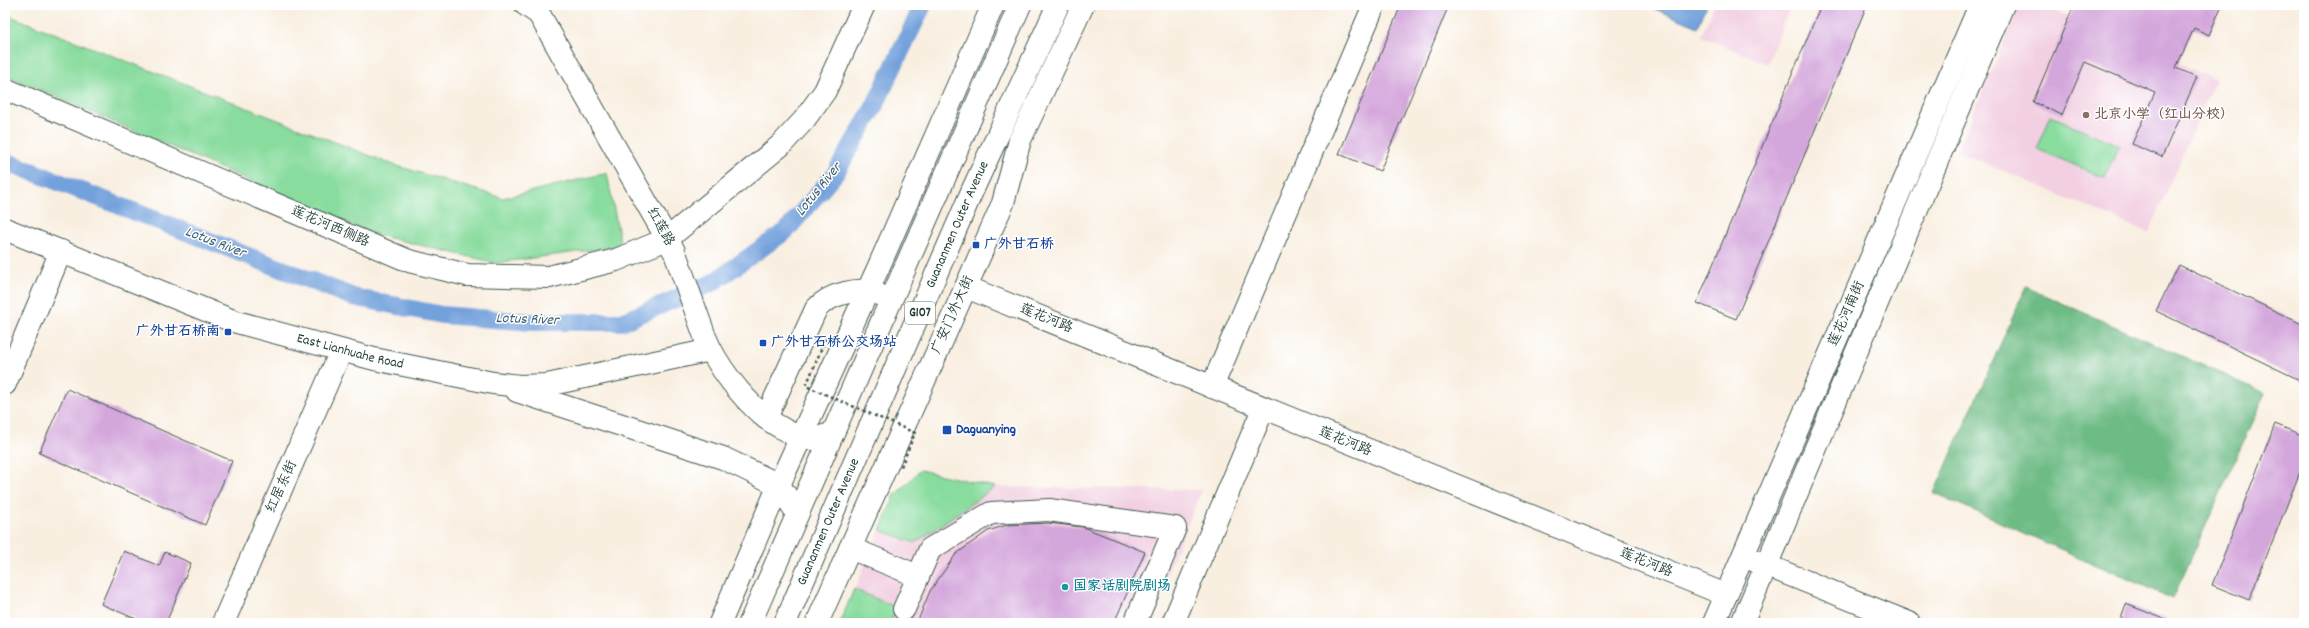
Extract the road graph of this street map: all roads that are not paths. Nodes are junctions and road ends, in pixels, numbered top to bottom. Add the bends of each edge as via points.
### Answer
1 (526, 5) edge
2 (864, 5) edge
3 (993, 5) edge
4 (1020, 5) edge
5 (1058, 5) edge
6 (1083, 5) edge
7 (1374, 5) edge
8 (1980, 5) edge
9 (2003, 5) edge
10 (5, 89) edge
11 (5, 229) edge
12 (672, 247) junction
13 (61, 252) junction
14 (966, 287) junction
15 (868, 289) junction
16 (891, 299) junction
17 (708, 342) junction
18 (341, 351) junction
19 (493, 383) junction
20 (5, 384) edge
21 (1212, 387) junction
22 (1263, 409) junction
23 (766, 418) junction
24 (832, 434) junction
25 (800, 438) junction
26 (779, 485) junction
27 (797, 513) junction
28 (850, 548) junction
29 (1742, 556) junction
30 (1766, 565) junction
31 (918, 576) junction
32 (1726, 595) junction
33 (904, 609) dead end
34 (223, 623) edge
35 (720, 623) edge
36 (750, 623) edge
37 (785, 623) edge
38 (817, 623) edge
39 (1135, 623) edge
40 (1173, 623) edge
41 (1714, 623) edge
42 (1742, 623) edge
43 (1909, 623) edge

1 - 12 main road, 红莲路 via 539,14
2 - 12 main road, 莲花河西侧路 via 825,91 804,120
3 - 15 main road
4 - 16 main road, G107
5 - 37 main road, Guananmen Outer Avenue / G107 via 973,189
6 - 14 main road, 广安门外大街 via 1020,140 1003,203
7 - 21 main road
8 - 29 main road, 莲花河南街
9 - 30 main road, 莲花河南街
10 - 12 main road, 莲花河西侧路 via 409,261 467,275 549,277
11 - 13 main road, East Lianhuahe Road
12 - 17 main road, 红莲路, bridge
13 - 18 main road, East Lianhuahe Road via 233,321
13 - 20 main road
14 - 21 main road, 莲花河路
14 - 28 main road, 广安门外大街
15 - 16 main road
15 - 23 main road via 833,296 824,300 816,309
15 - 25 main road
16 - 24 main road, G107
17 - 19 main road, East Lianhuahe Road via 547,385
17 - 23 main road, 红莲路 via 727,374
18 - 19 main road, East Lianhuahe Road
18 - 34 main road, 红居东街
19 - 26 main road via 723,458
21 - 22 main road, 莲花河路
22 - 32 main road, 莲花河路
22 - 40 main road
23 - 25 main road, 红莲路
24 - 25 main road via 812,439
24 - 27 main road, G107
25 - 26 main road
26 - 27 main road
26 - 35 main road
27 - 36 main road, G107
28 - 31 main road
28 - 38 main road, 广安门外大街
29 - 30 main road
29 - 32 main road, 莲花河南街
30 - 42 main road, 莲花河南街
30 - 43 main road
31 - 33 main road
31 - 39 main road via 930,549 991,513 1049,510 1175,528
32 - 41 main road, 莲花河南街

